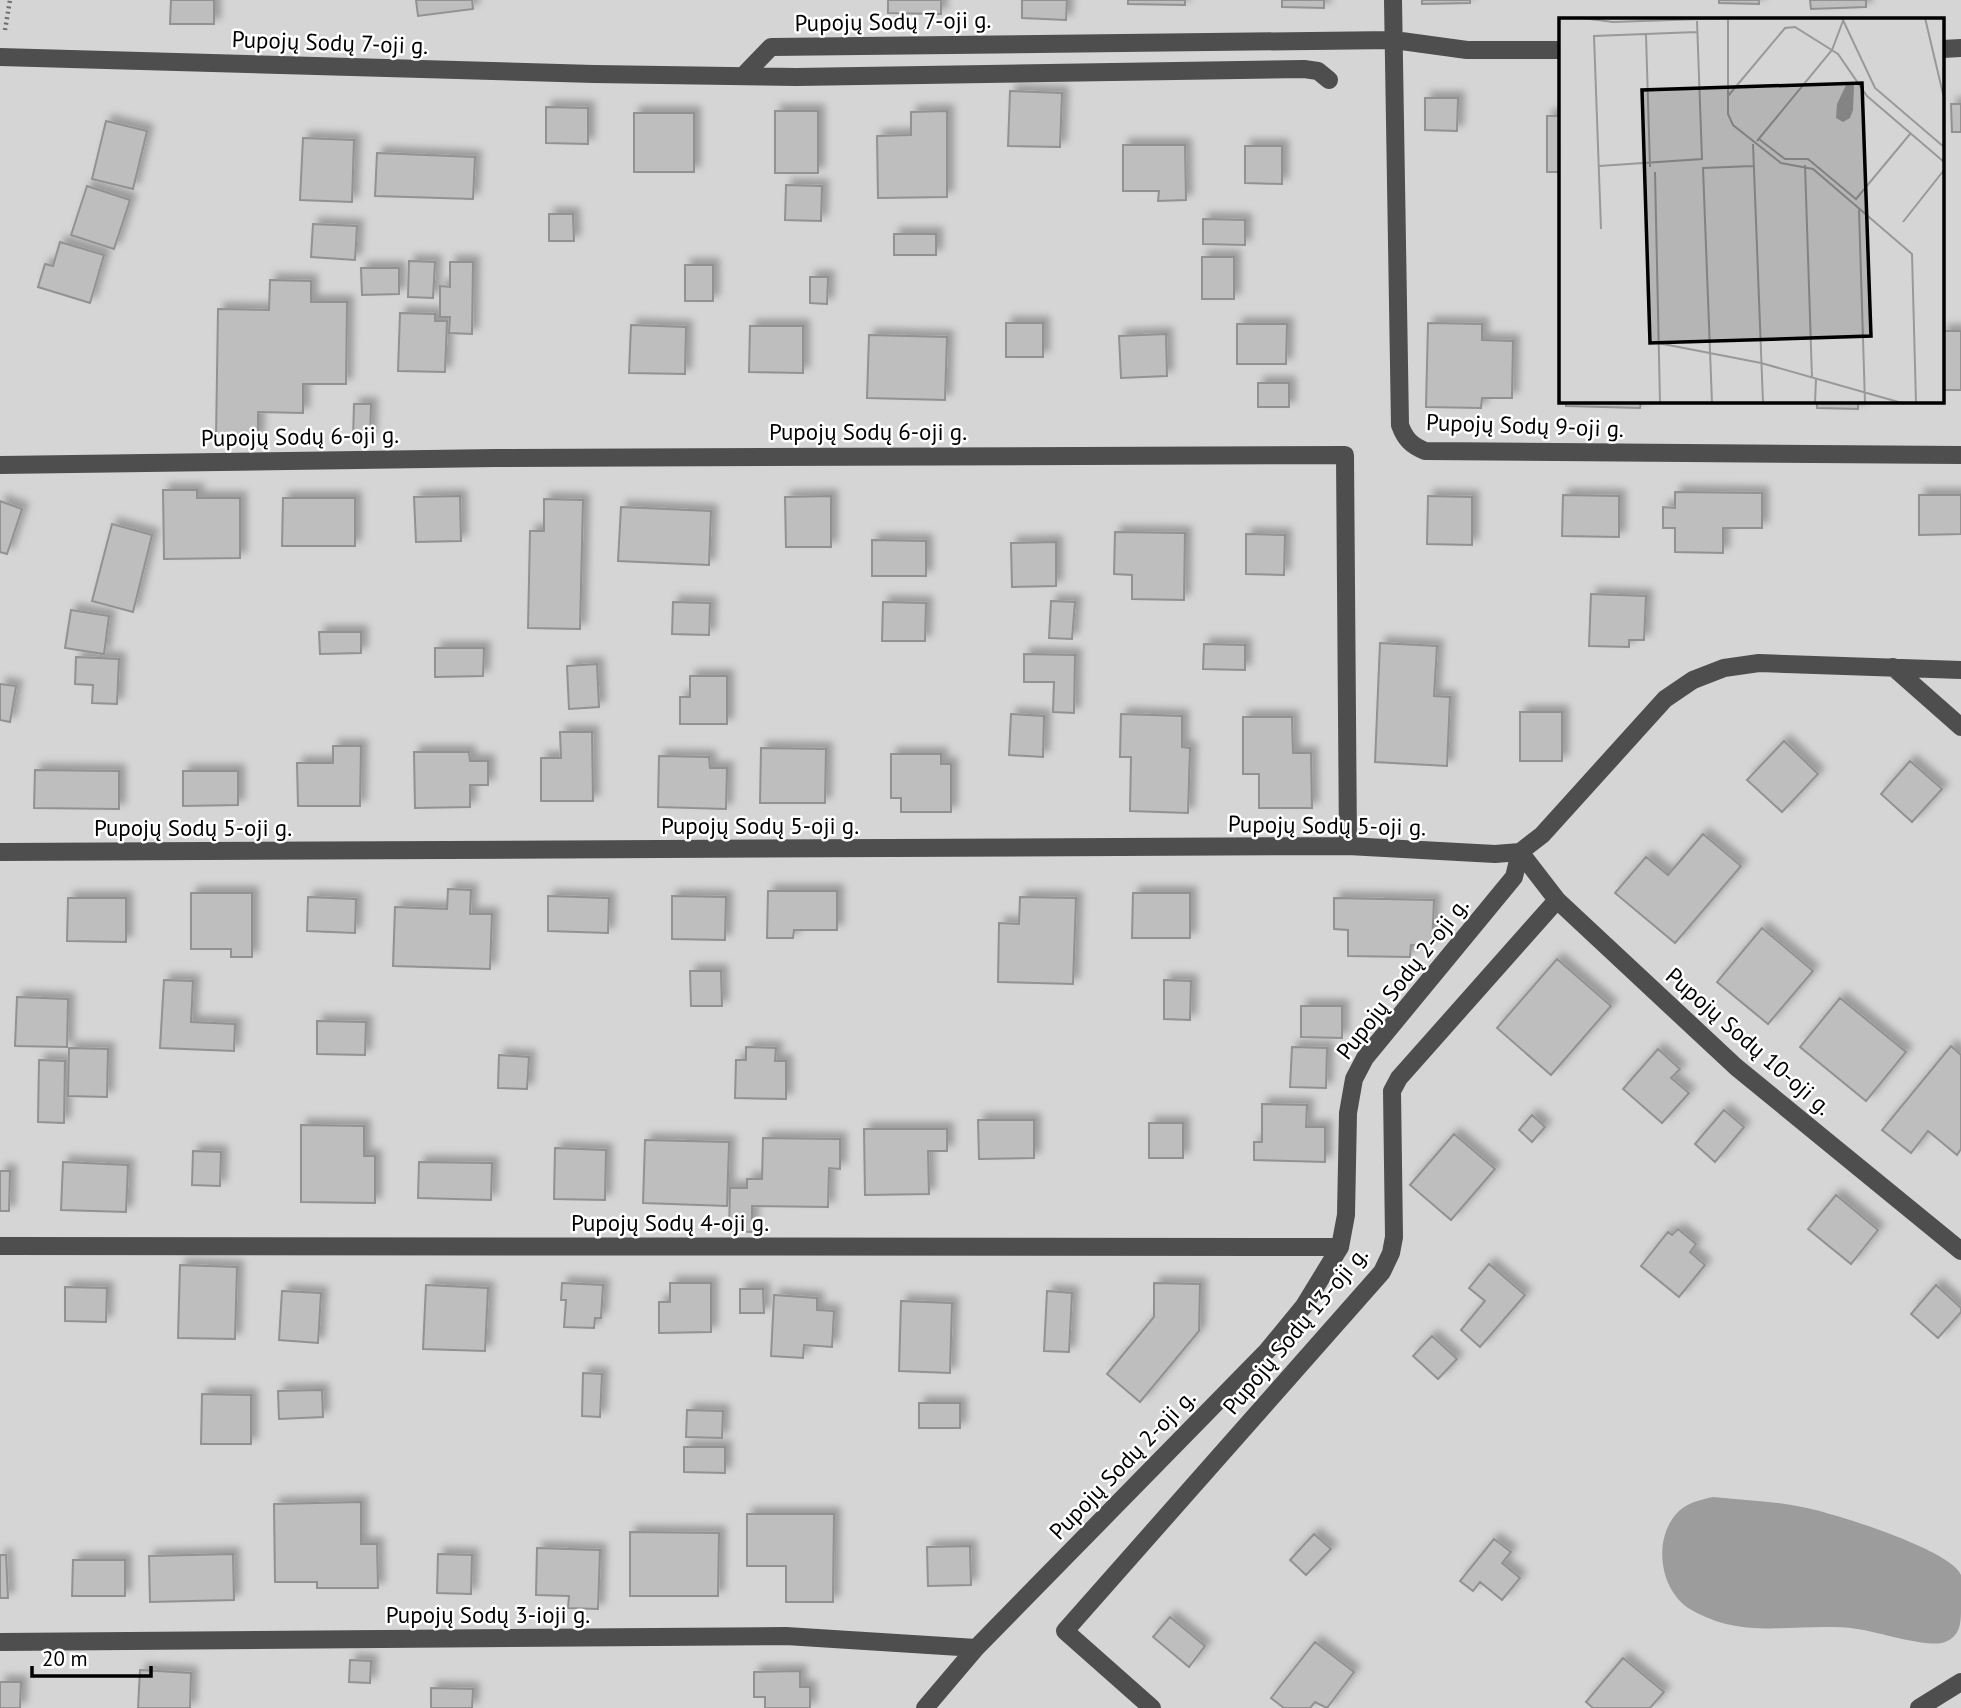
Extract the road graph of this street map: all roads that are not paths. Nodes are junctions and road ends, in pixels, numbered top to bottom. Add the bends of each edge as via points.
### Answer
1 (1394, 0) edge
2 (1394, 40) junction
3 (1559, 50) edge
4 (0, 57) edge
5 (743, 76) junction
6 (1329, 80) dead end
7 (1961, 455) edge
8 (0, 465) edge
9 (1893, 667) junction
10 (1961, 670) edge
11 (1961, 727) edge
12 (1348, 846) junction
13 (0, 852) edge
14 (1520, 852) junction
15 (1557, 900) junction
16 (0, 1246) edge
17 (1340, 1247) junction
18 (1961, 1251) edge
19 (0, 1642) edge
20 (976, 1648) junction
21 (1961, 1682) edge
22 (925, 1708) edge
23 (1152, 1708) edge
24 (1919, 1708) edge

1 - 2 street, Pupojų Sodų 9-oji g.
2 - 3 street, Pupojų Sodų 7-oji g. via 1467,50
2 - 5 street, Pupojų Sodų 7-oji g. via 771,47
2 - 7 street, Pupojų Sodų 9-oji g. via 1400,425 1414,446 1425,451
4 - 5 street, Pupojų Sodų 7-oji g.
5 - 6 street, Pupojų Sodų 7-oji g. via 1304,69 1318,71
8 - 12 street, Pupojų Sodų 6-oji g. via 1345,455
9 - 10 street, Pupojų Sodų 2-oji g.
9 - 11 street
9 - 14 street, Pupojų Sodų 2-oji g. via 1759,663 1724,668 1693,680 1665,699 1542,835
12 - 13 street, Pupojų Sodų 5-oji g.
12 - 14 street, Pupojų Sodų 5-oji g.
14 - 15 street, Pupojų Sodų 10-oji g.
14 - 17 street, Pupojų Sodų 2-oji g. via 1514,877 1365,1058 1354,1079
15 - 18 street, Pupojų Sodų 10-oji g. via 1736,1067
15 - 23 street, Pupojų Sodų 13-oji g. via 1392,1091 1394,1237 1382,1272 1065,1631
16 - 17 street, Pupojų Sodų 4-oji g.
17 - 20 street, Pupojų Sodų 2-oji g. via 1304,1306 1267,1351
19 - 20 street, Pupojų Sodų 3-ioji g. via 786,1636
20 - 22 street, Pupojų Sodų 2-oji g.
21 - 24 street

